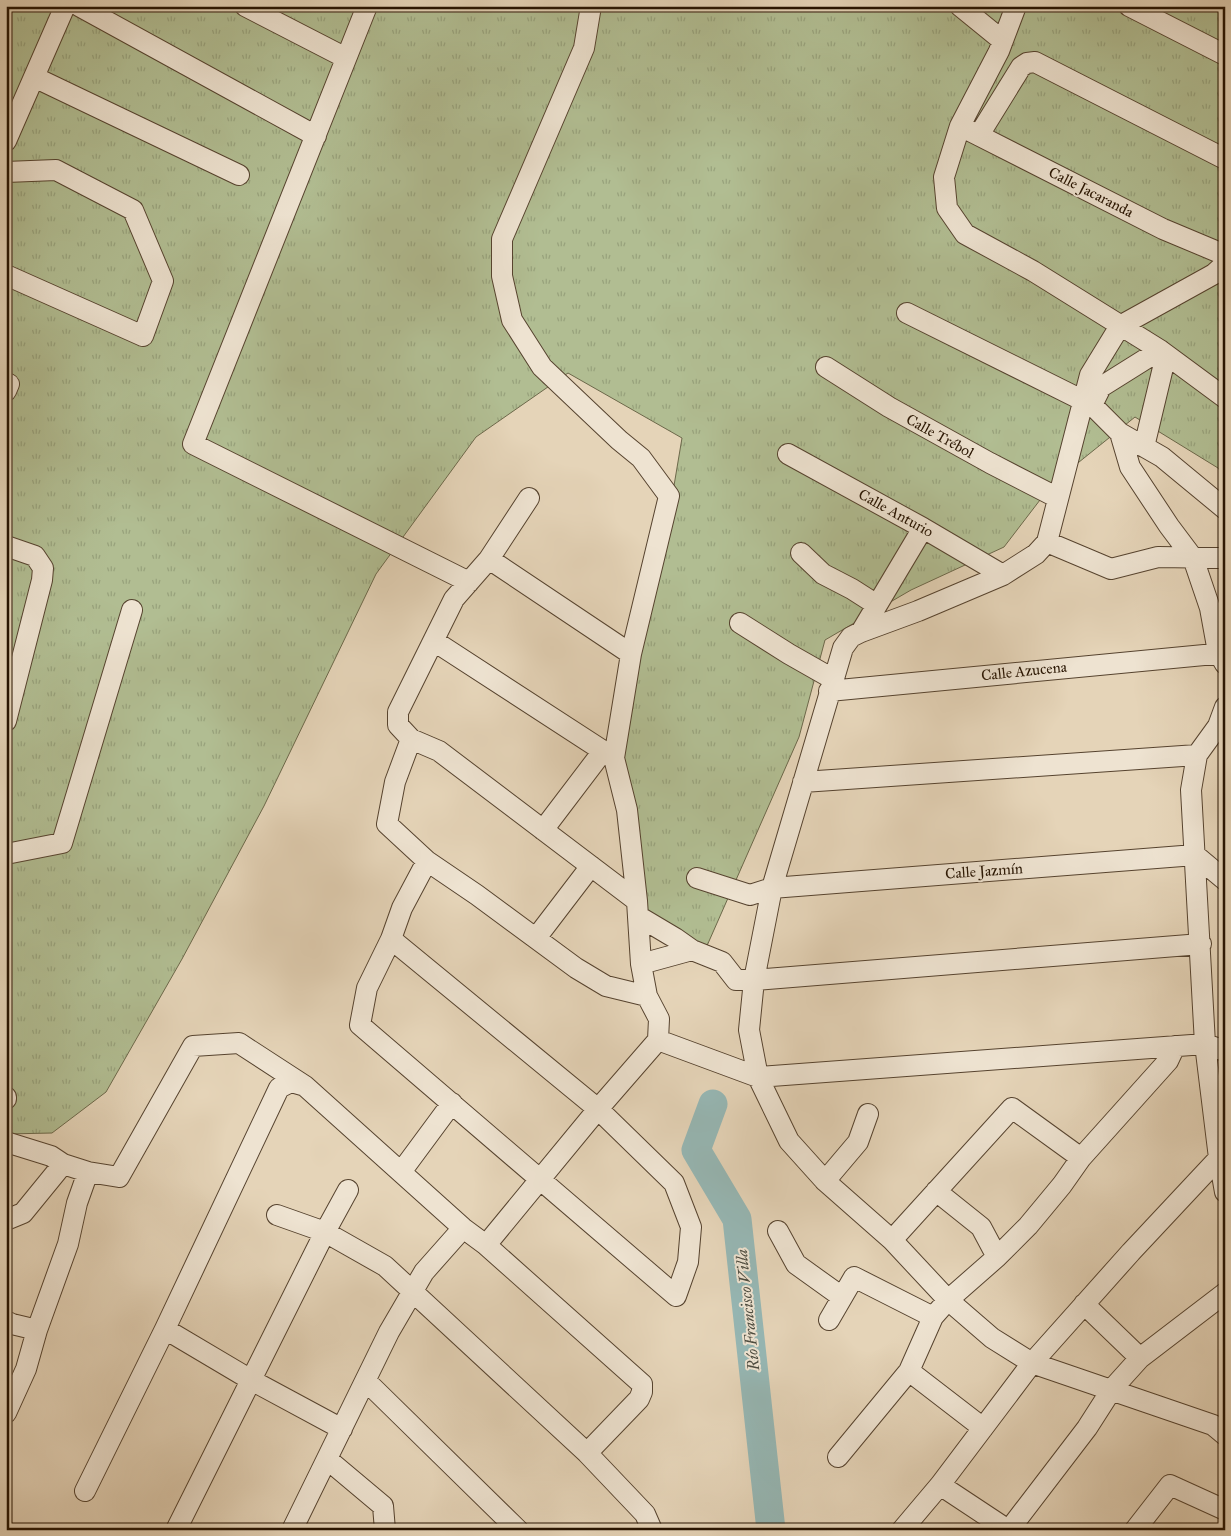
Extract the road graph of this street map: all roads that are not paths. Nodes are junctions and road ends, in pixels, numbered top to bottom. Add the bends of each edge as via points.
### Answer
1 (65, 6) edge
2 (80, 6) edge
3 (245, 6) edge
4 (367, 6) edge
5 (591, 6) edge
6 (960, 6) edge
7 (1016, 6) edge
8 (1129, 6) edge
9 (1002, 41) junction
10 (1225, 55) edge
11 (346, 58) junction
12 (34, 76) junction
13 (960, 126) junction
14 (979, 135) junction
15 (316, 136) junction
16 (6, 141) edge
17 (1225, 159) edge
18 (6, 172) edge
19 (239, 175) dead end
20 (1225, 255) edge
21 (1221, 273) edge
22 (6, 275) edge
23 (907, 314) dead end
24 (1120, 326) junction
25 (1163, 352) junction
26 (826, 367) dead end
27 (1225, 398) edge
28 (1088, 404) junction
29 (1120, 433) junction
30 (1144, 447) junction
31 (788, 454) dead end
32 (530, 498) dead end
33 (1058, 498) junction
34 (1225, 509) edge
35 (923, 528) junction
36 (1047, 542) junction
37 (6, 546) edge
38 (801, 554) dead end
39 (1193, 558) junction
40 (1225, 558) edge
41 (489, 559) junction
42 (1003, 575) junction
43 (469, 582) junction
44 (877, 604) junction
45 (132, 610) dead end
46 (740, 623) dead end
47 (861, 632) junction
48 (434, 641) junction
49 (631, 654) junction
50 (1222, 656) edge
51 (831, 685) junction
52 (1225, 707) edge
53 (6, 721) edge
54 (1221, 729) edge
55 (411, 739) junction
56 (608, 754) junction
57 (1197, 755) junction
58 (803, 782) junction
59 (543, 830) junction
60 (6, 854) edge
61 (1195, 855) junction
62 (427, 861) junction
63 (591, 866) junction
64 (697, 878) dead end
65 (1225, 880) edge
66 (772, 888) junction
67 (638, 908) junction
68 (536, 938) junction
69 (391, 939) junction
70 (1201, 944) junction
71 (692, 950) junction
72 (641, 964) junction
73 (754, 980) junction
74 (647, 996) junction
75 (658, 1040) junction
76 (1205, 1044) junction
77 (1175, 1046) junction
78 (1225, 1051) edge
79 (758, 1077) junction
80 (306, 1086) junction
81 (452, 1104) junction
82 (598, 1109) junction
83 (868, 1114) dead end
84 (6, 1142) edge
85 (1081, 1158) junction
86 (1222, 1160) edge
87 (63, 1164) junction
88 (88, 1172) junction
89 (401, 1172) junction
90 (541, 1178) junction
91 (826, 1181) junction
92 (348, 1190) dead end
93 (936, 1191) junction
94 (1225, 1192) edge
95 (277, 1216) dead end
96 (6, 1220) edge
97 (463, 1228) junction
98 (778, 1231) dead end
99 (325, 1232) junction
100 (892, 1240) junction
101 (486, 1245) junction
102 (997, 1256) junction
103 (413, 1291) junction
104 (1225, 1294) edge
105 (842, 1297) junction
106 (948, 1300) junction
107 (1084, 1304) junction
108 (933, 1317) junction
109 (829, 1320) dead end
110 (6, 1321) edge
111 (165, 1329) junction
112 (37, 1330) junction
113 (1140, 1358) junction
114 (1032, 1363) junction
115 (909, 1371) junction
116 (251, 1380) junction
117 (366, 1381) junction
118 (1112, 1389) junction
119 (6, 1413) edge
120 (983, 1428) junction
121 (342, 1429) junction
122 (1225, 1436) edge
123 (587, 1453) junction
124 (838, 1457) dead end
125 (327, 1460) junction
126 (940, 1485) junction
127 (85, 1491) dead end
128 (1225, 1510) edge
129 (644, 1524) edge
130 (300, 1526) edge
131 (1138, 1529) edge
132 (176, 1530) edge
133 (386, 1530) edge
134 (518, 1530) edge
135 (902, 1530) edge
136 (1009, 1530) edge

1 - 12 street
2 - 15 street
3 - 11 street
4 - 11 street
5 - 49 street via 584,48 502,239 502,276 512,320 542,367 641,458 669,496
6 - 9 street
7 - 9 street
8 - 10 street
9 - 13 street
11 - 15 street
12 - 16 street
12 - 19 street
13 - 14 street, Calle Jacaranda
13 - 24 street via 944,176 947,208 965,234 1033,271
14 - 17 street via 1021,67 1035,62
14 - 20 street, Calle Jacaranda via 1163,228
15 - 43 street via 194,444
18 - 22 street via 56,170 133,210 162,281 143,336
21 - 24 street
23 - 28 street
24 - 25 street
24 - 28 street via 1090,374
25 - 27 street
25 - 28 street via 1101,387
25 - 30 street
26 - 33 street, Calle Trébol via 898,412
28 - 29 street
28 - 33 street
29 - 30 street
29 - 39 street via 1130,467
30 - 34 street via 1162,457
31 - 35 street, Calle Anturio
32 - 41 street
33 - 36 street
35 - 42 street, Calle Anturio
35 - 44 street
36 - 39 street via 1110,569 1158,557
36 - 42 street via 1036,554
37 - 53 street via 35,556 43,568
38 - 44 street via 823,574
39 - 40 street
39 - 50 street
41 - 43 street
41 - 49 street
42 - 47 street
43 - 48 street via 454,600
44 - 47 street
45 - 60 street via 62,843
46 - 51 street
47 - 51 street via 851,637 843,648
48 - 55 street via 398,712 398,725
48 - 56 street
49 - 56 street
50 - 51 street, Calle Azucena
51 - 58 street
52 - 54 street
54 - 57 street
55 - 59 street via 440,751
55 - 62 street via 395,782 387,824
56 - 59 street
56 - 67 street via 627,810
57 - 58 street
57 - 61 street via 1191,790
58 - 66 street
59 - 63 street
61 - 65 street
61 - 66 street, Calle Jazmín
61 - 70 street
62 - 68 street
62 - 69 street via 402,908
63 - 67 street
63 - 68 street
64 - 66 street, Calle Jazmín via 750,895
66 - 73 street
67 - 71 street
67 - 72 street
68 - 74 street via 606,986
69 - 81 street via 367,988 360,1025
69 - 82 street
70 - 73 street
70 - 76 street
71 - 72 street
71 - 73 street via 722,962 736,980
72 - 74 street
73 - 79 street via 749,1030
74 - 75 street via 659,1019
75 - 79 street
75 - 82 street
76 - 77 street
76 - 78 street
76 - 86 street
77 - 79 street
77 - 85 street via 1159,1072
79 - 91 street via 789,1141
80 - 88 street via 239,1043 193,1046 119,1177
80 - 89 street
80 - 111 street via 291,1082 279,1088
81 - 89 street
81 - 90 street
82 - 90 street
82 - 90 street via 674,1183 691,1227 688,1262 676,1296
83 - 91 street via 858,1142
84 - 87 street via 50,1156
85 - 93 street via 1012,1108
85 - 102 street via 1028,1226
86 - 94 street
86 - 107 street
87 - 88 street
87 - 96 street via 23,1213
88 - 112 street via 68,1244
89 - 97 street
90 - 101 street
91 - 100 street
92 - 99 street
93 - 100 street
93 - 102 street via 981,1227
95 - 99 street
97 - 101 street
97 - 103 street via 424,1272
98 - 105 street via 796,1264
99 - 103 street via 385,1266
99 - 116 street
100 - 106 street
101 - 123 street via 642,1384 639,1399
102 - 106 street
103 - 117 street
103 - 123 street
104 - 113 street
105 - 108 street via 854,1276
105 - 109 street
106 - 108 street
106 - 114 street via 992,1338
107 - 113 street
107 - 114 street
108 - 115 street
110 - 112 street
111 - 116 street
111 - 127 street
112 - 119 street via 26,1369
113 - 118 street
114 - 118 street
114 - 120 street
115 - 120 street
115 - 124 street
116 - 121 street
116 - 132 street
117 - 121 street
117 - 134 street
118 - 122 street via 1213,1424
118 - 136 street
120 - 126 street
121 - 125 street
123 - 129 street
125 - 130 street
125 - 133 street via 383,1506
126 - 135 street
126 - 136 street
128 - 131 street via 1170,1485

